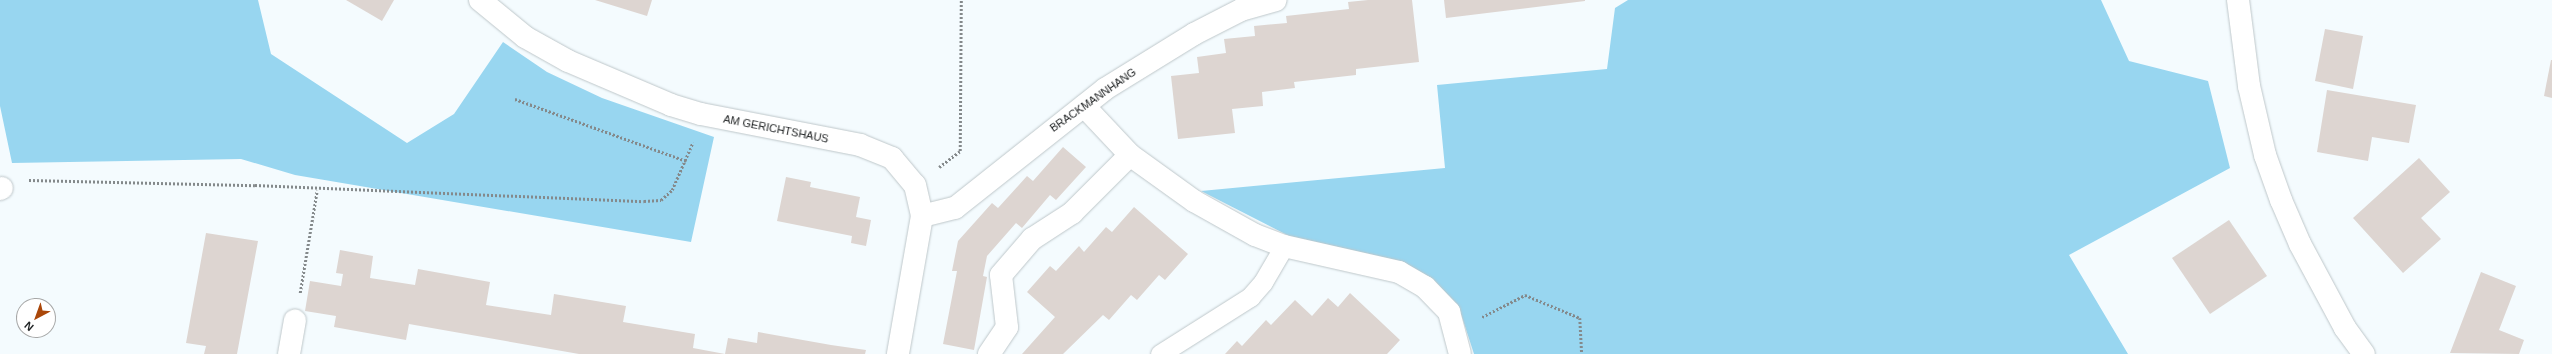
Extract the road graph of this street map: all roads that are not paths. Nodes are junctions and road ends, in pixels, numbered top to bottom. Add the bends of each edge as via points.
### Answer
1 (480, 0) edge
2 (1276, 0) edge
3 (2238, 0) edge
4 (1084, 106) junction
5 (1130, 155) junction
6 (922, 216) junction
7 (1284, 246) junction
8 (295, 321) road end
9 (1459, 350) edge
10 (289, 354) edge
11 (898, 354) edge
12 (989, 354) edge
13 (1160, 354) edge
14 (2364, 354) edge

1 - 6 street, AM GERICHTSHAUS via 525,36 608,81 701,114 860,145 892,158 915,186
2 - 4 street, BRACKMANNHANG via 1241,10 1194,34 1105,89
3 - 14 street via 2249,86 2265,155 2281,200 2300,244 2334,307
4 - 5 street
4 - 6 street, BRACKMANNHANG via 955,208
5 - 7 street via 1194,201 1255,235
5 - 12 street via 1072,213 1032,239 1001,276 1007,327
6 - 11 street, AM GERICHTSHAUS
7 - 9 street via 1399,272 1425,287 1449,312
7 - 13 lane via 1264,282 1250,297
8 - 10 street

